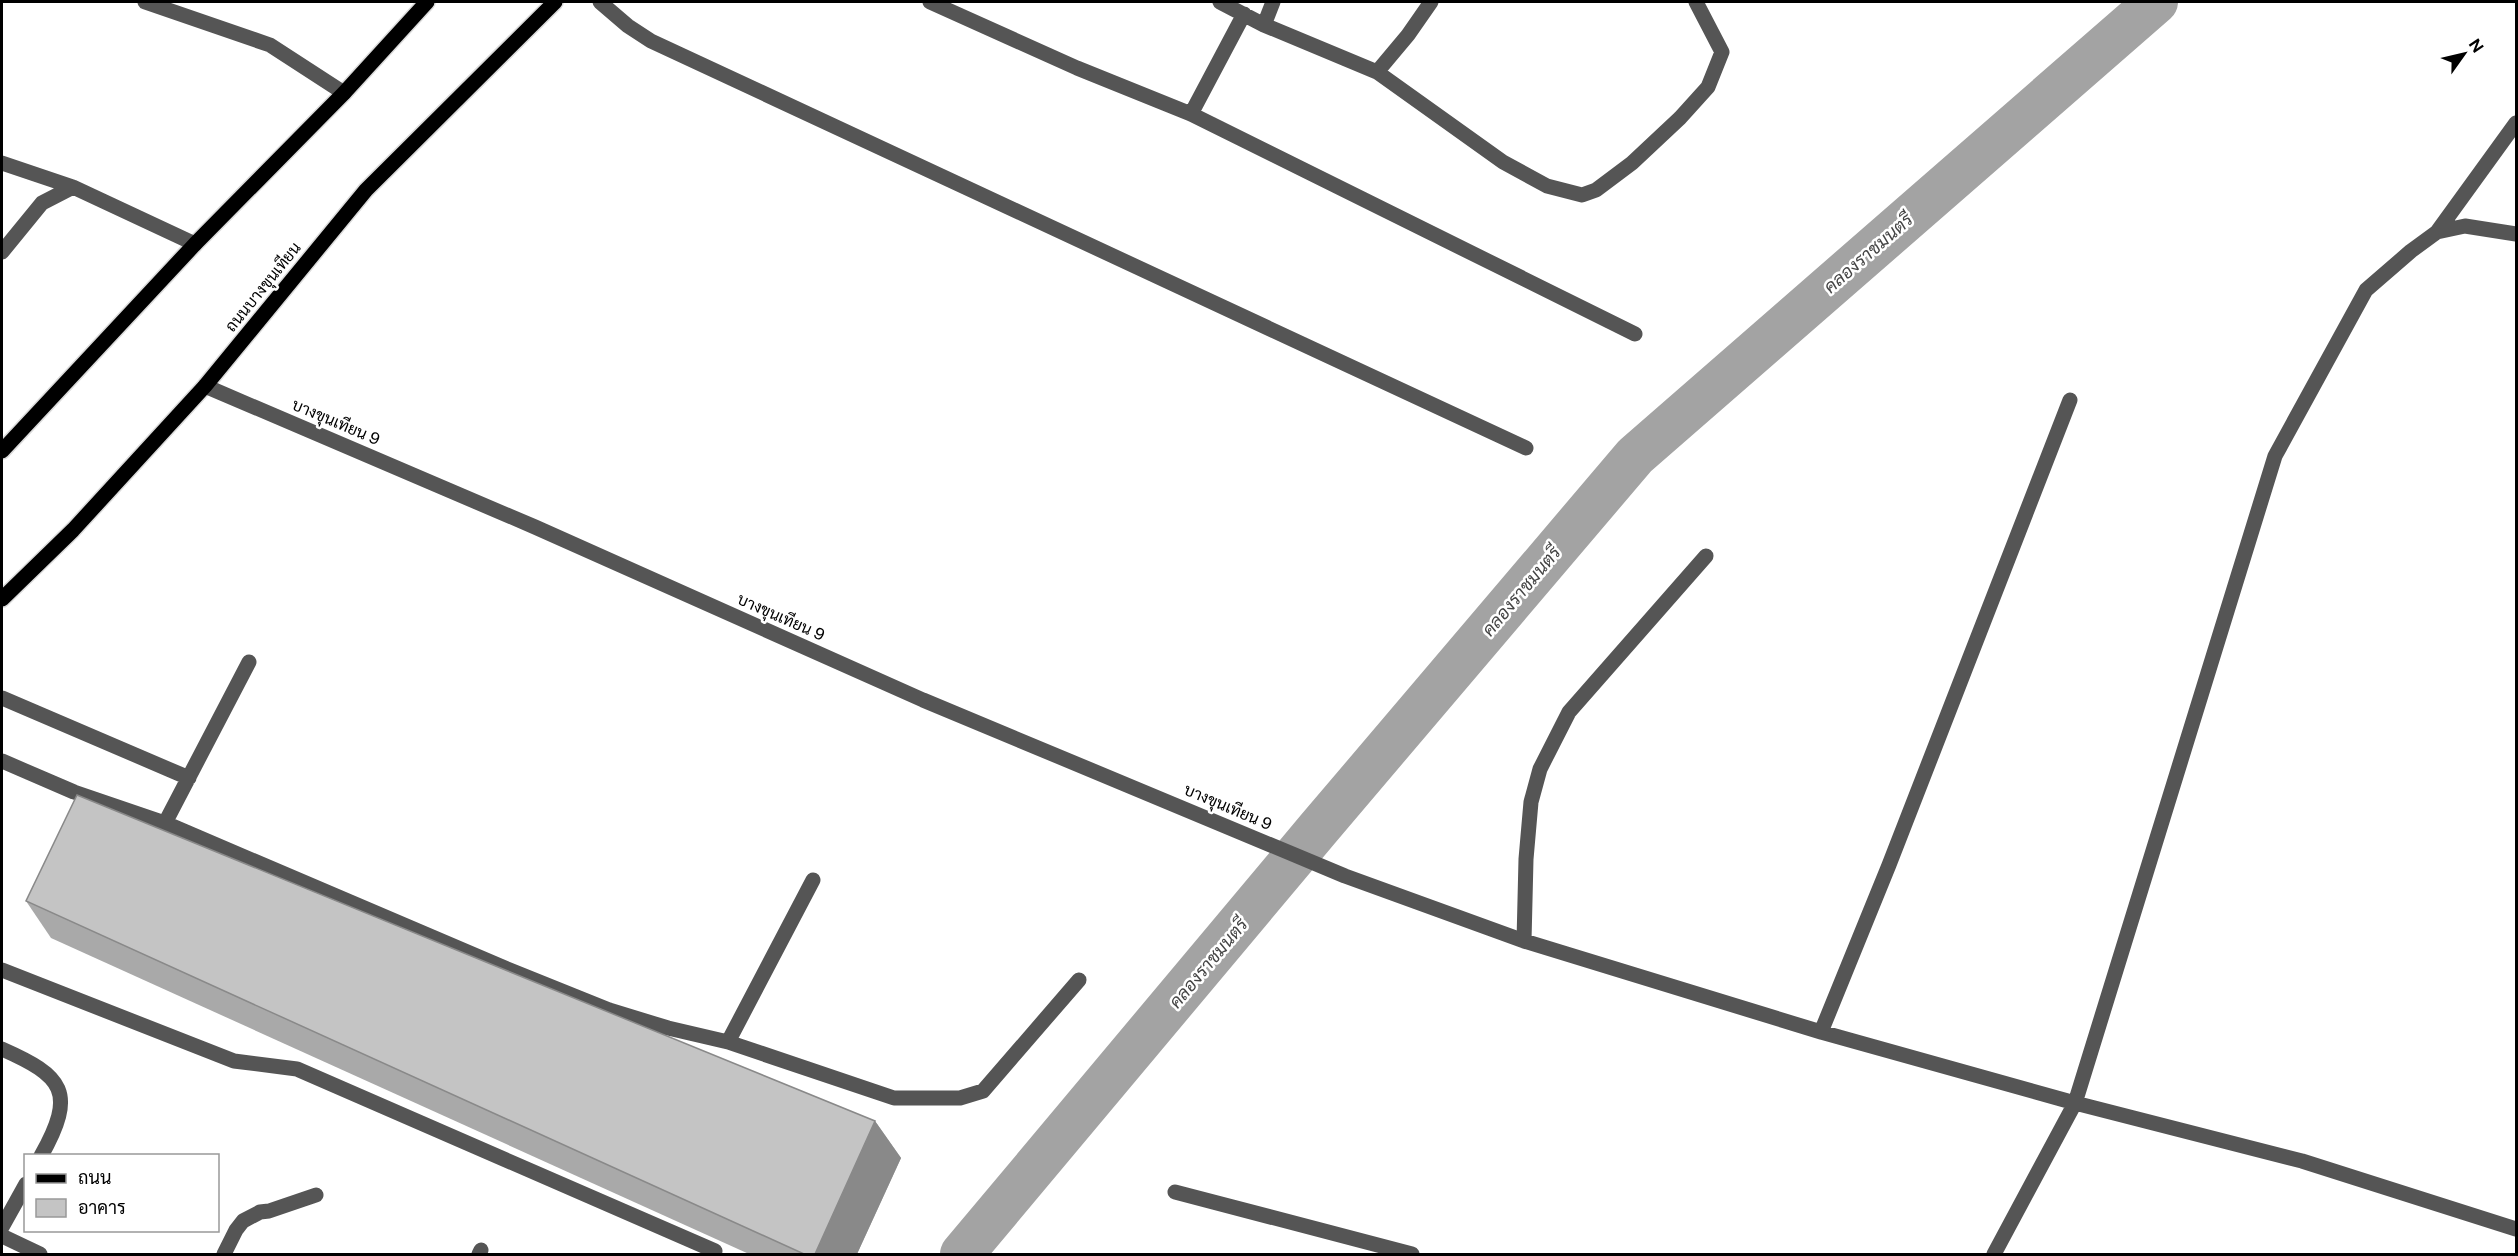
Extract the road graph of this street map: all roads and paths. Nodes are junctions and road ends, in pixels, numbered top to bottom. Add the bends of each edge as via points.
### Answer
1 (145, 2) edge
2 (428, 2) edge
3 (555, 2) edge
4 (600, 2) edge
5 (930, 2) edge
6 (1220, 2) edge
7 (1273, 2) edge
8 (1431, 2) edge
9 (1696, 2) edge
10 (182, 8) edge
11 (1244, 14) junction
12 (1264, 25) junction
13 (1377, 72) junction
14 (344, 93) junction
15 (1191, 114) junction
16 (2517, 123) edge
17 (2, 163) edge
18 (73, 187) junction
19 (2437, 232) junction
20 (2517, 234) edge
21 (195, 244) junction
22 (2, 252) edge
23 (1635, 334) dead end
24 (205, 386) junction
25 (2070, 400) dead end
26 (3, 447) edge
27 (1526, 447) dead end
28 (1706, 556) dead end
29 (2, 599) edge
30 (249, 663) dead end
31 (2, 698) edge
32 (2, 761) edge
33 (189, 778) junction
34 (165, 823) junction
35 (813, 880) dead end
36 (1524, 941) junction
37 (2, 970) edge
38 (1079, 980) dead end
39 (1821, 1032) junction
40 (728, 1042) junction
41 (2, 1049) edge
42 (2075, 1103) junction
43 (42, 1154) edge
44 (24, 1188) edge
45 (1175, 1191) dead end
46 (316, 1195) dead end
47 (2, 1227) edge
48 (2517, 1229) edge
49 (2, 1236) edge
50 (716, 1251) edge
51 (40, 1254) edge
52 (225, 1254) edge
53 (1412, 1254) edge
54 (1994, 1254) edge

1 - 10 street
2 - 14 main road
3 - 24 main road, ถนนบางขุนเทียน via 366,190
4 - 27 street via 651,41
5 - 15 street
6 - 11 street
7 - 12 street
8 - 13 street
9 - 13 street via 1722,52 1708,87 1632,163 1596,190 1582,195 1547,186 1503,162
10 - 14 street via 270,45
11 - 12 street
11 - 15 street
12 - 13 street
14 - 21 main road
15 - 23 street
16 - 19 street
17 - 18 street
18 - 21 street
18 - 22 street via 42,203
19 - 20 street via 2465,226
19 - 42 street via 2366,290 2275,456
21 - 26 main road
24 - 29 main road, ถนนบางขุนเทียน via 72,530
24 - 36 street, บางขุนเทียน 9 via 535,527 923,700 1345,876
25 - 39 street
28 - 36 street via 1569,712 1540,770 1531,802
30 - 33 street
31 - 33 street
32 - 34 street via 74,792
33 - 34 street
34 - 40 street via 609,1010
35 - 40 street
36 - 39 street, บางขุนเทียน 9
37 - 50 street via 234,1061 297,1069 424,1118
38 - 40 street via 983,1091 960,1098 894,1098
39 - 42 street, บางขุนเทียน 9
41 - 43 street via 30,1061 50,1075 58,1088 61,1106
42 - 48 street, บางขุนเทียน 9 via 2302,1161
42 - 54 street
44 - 47 street
45 - 53 street
46 - 52 street via 243,1221
49 - 51 street

